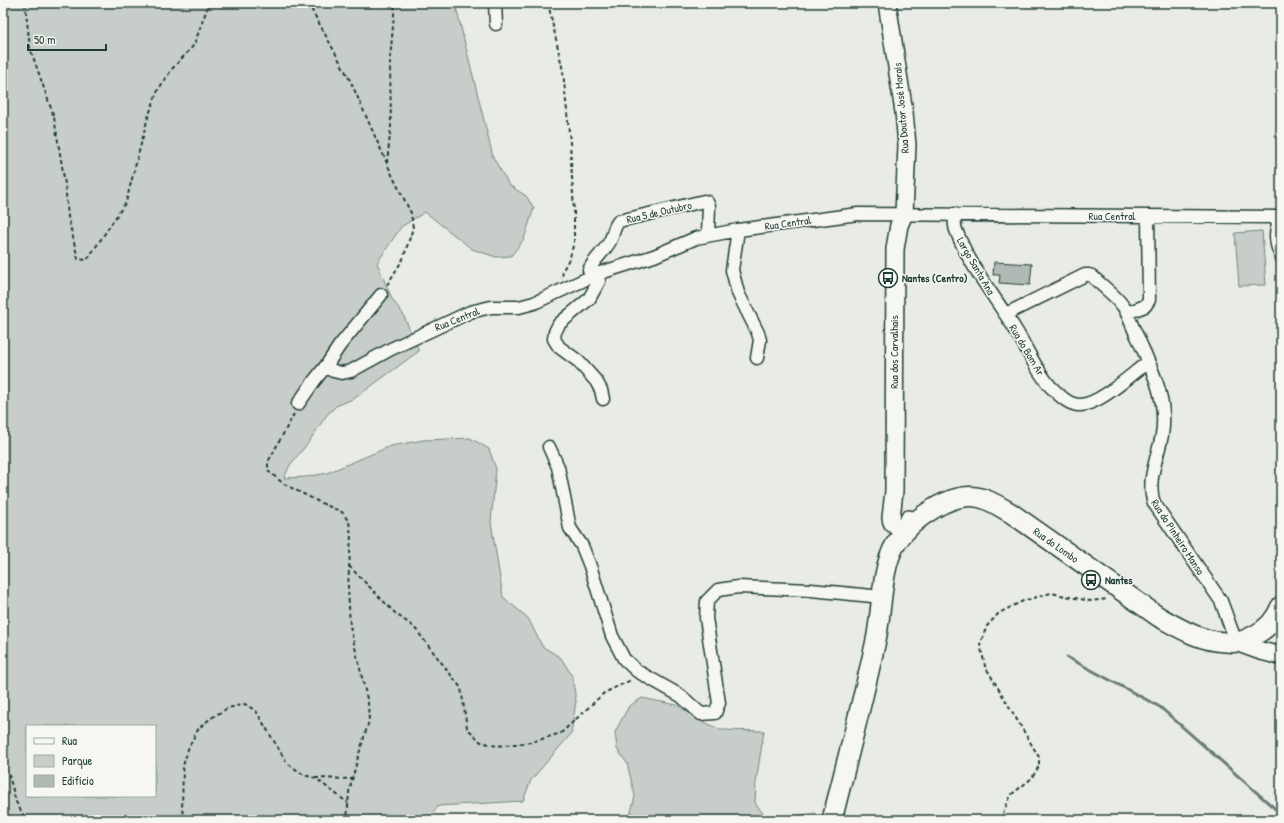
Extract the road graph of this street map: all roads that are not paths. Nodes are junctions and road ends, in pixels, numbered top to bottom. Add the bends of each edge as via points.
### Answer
1 (495, 3) edge
2 (888, 3) edge
3 (496, 24) dead end
4 (904, 214) junction
5 (954, 214) junction
6 (1148, 216) junction
7 (1281, 217) edge
8 (738, 230) junction
9 (708, 235) junction
10 (1281, 256) edge
11 (594, 275) junction
12 (381, 295) road end
13 (1126, 313) junction
14 (1006, 314) junction
15 (757, 358) dead end
16 (1148, 362) junction
17 (326, 366) junction
18 (603, 399) dead end
19 (298, 404) road end
20 (549, 447) dead end
21 (904, 519) junction
22 (882, 598) junction
23 (1281, 606) edge
24 (1236, 642) junction
25 (1281, 656) edge
26 (832, 820) edge

1 - 3 street
2 - 4 main road, Rua Doutor José Morais via 906,138
4 - 5 street, Rua Central
4 - 8 street, Rua Central via 858,214
4 - 21 main road, Rua dos Carvalhais via 899,225 895,249 894,491
5 - 6 street, Rua Central
5 - 14 street, Largo Santa Ana via 955,228 968,256
6 - 7 street, Rua Central
6 - 13 street via 1149,300 1145,306
7 - 10 street via 1275,232
8 - 9 street, Rua Central
8 - 15 street via 732,270 738,292 760,340
9 - 11 street, Rua Central
9 - 11 street, Rua 5 de Outubro via 709,206 704,201 619,221 609,243 589,270
11 - 17 street, Rua Central via 534,303 519,307 491,307 470,312 351,371 342,373
11 - 18 street via 599,281 589,299 559,324 554,339 559,347 578,361 596,380
12 - 17 street
13 - 14 street via 1123,306 1092,276 1085,275
13 - 16 street, Rua do Pinheiro Manso
14 - 16 street, Rua do Bom Ar via 1034,364 1050,385 1072,403 1090,404
16 - 24 street, Rua do Pinheiro Manso via 1157,380 1164,416 1150,486 1151,494 1154,503 1220,601
17 - 19 street
20 - 22 street via 558,467 570,528 582,546 612,636 624,659 643,674 681,696 701,714 715,713 719,703 706,618 707,601 718,590 746,587 811,590
21 - 22 main road, Rua do Lombo via 890,555
21 - 24 main road, Rua do Lombo via 952,500 981,498 1011,513 1160,617 1186,632 1202,639
22 - 26 main road via 870,667
23 - 24 main road, Rua do Lombo via 1270,625 1259,633
24 - 25 main road

